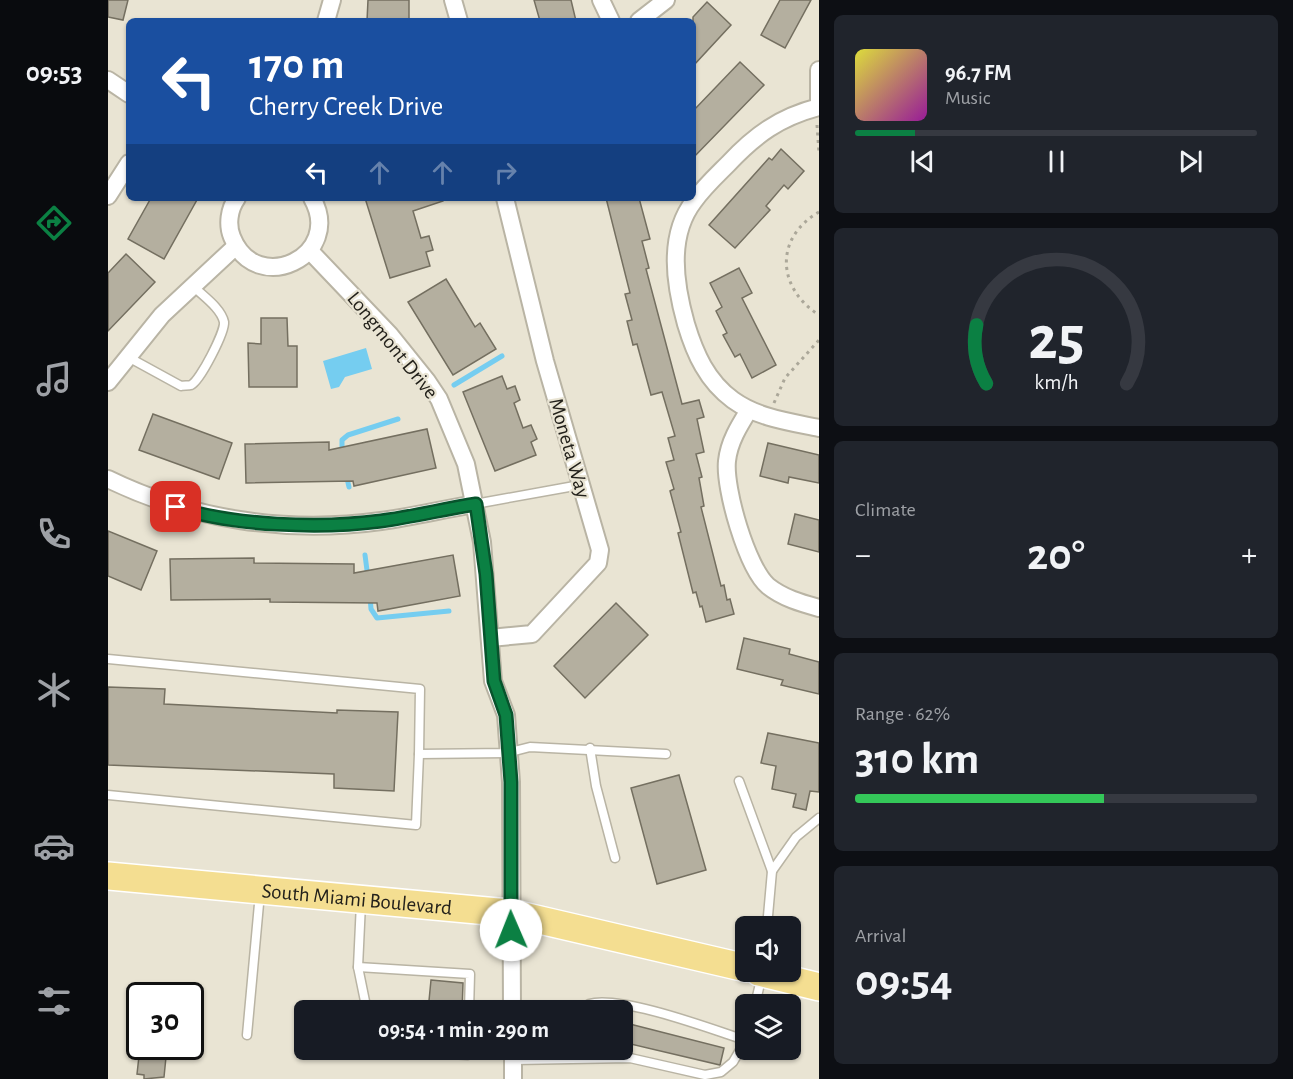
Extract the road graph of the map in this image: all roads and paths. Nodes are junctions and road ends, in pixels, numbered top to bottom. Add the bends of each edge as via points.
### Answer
1 (332, 0) edge
2 (453, 0) edge
3 (601, 0) edge
4 (666, 0) edge
5 (327, 18) edge
6 (458, 18) edge
7 (610, 18) edge
8 (643, 18) edge
9 (819, 70) edge
10 (108, 81) edge
11 (126, 92) edge
12 (819, 111) edge
13 (819, 153) edge
14 (126, 168) edge
15 (696, 194) edge
16 (108, 196) edge
17 (236, 201) edge
18 (314, 201) edge
19 (506, 201) edge
20 (690, 201) edge
21 (819, 212) edge
22 (236, 246) junction
23 (310, 251) junction
24 (192, 285) junction
25 (819, 315) edge
26 (819, 340) edge
27 (128, 357) junction
28 (108, 382) edge
29 (773, 406) dead end
30 (749, 410) junction
31 (819, 428) edge
32 (108, 479) edge
33 (580, 485) junction
34 (476, 504) junction
35 (819, 608) edge
36 (489, 638) junction
37 (108, 658) edge
38 (590, 748) junction
39 (507, 753) junction
40 (419, 754) junction
41 (666, 754) dead end
42 (738, 781) dead end
43 (108, 795) edge
44 (819, 818) edge
45 (615, 858) dead end
46 (772, 871) junction
47 (108, 876) edge
48 (260, 890) junction
49 (361, 899) junction
50 (510, 913) junction
51 (768, 916) edge
52 (735, 965) edge
53 (358, 967) junction
54 (800, 982) edge
55 (819, 987) edge
56 (365, 1000) edge
57 (469, 1000) edge
58 (512, 1000) edge
59 (633, 1008) edge
60 (247, 1035) dead end
61 (735, 1037) edge
62 (633, 1059) edge
63 (735, 1059) edge
64 (513, 1060) edge
65 (513, 1079) edge

1 - 5 street
2 - 6 street
3 - 7 street
4 - 8 street
9 - 12 street
10 - 11 street
12 - 13 path
12 - 15 street via 783,119 752,139
14 - 16 street
17 - 22 street via 229,217
18 - 23 street via 320,222
19 - 33 street, Moneta Way
20 - 30 street via 675,260 680,303 697,357 710,378
21 - 25 path via 797,231 785,266 797,297
22 - 23 street via 245,257 272,268 299,261
22 - 24 street
23 - 34 street, Longmont Drive via 390,335 439,399 466,464
24 - 27 street
24 - 27 lane via 224,323 223,333 198,379 181,386
26 - 29 path via 778,388
27 - 28 street
30 - 31 street
30 - 35 street via 733,437 727,461 729,487 749,559 767,585 792,600
32 - 34 street via 193,512 252,521 344,525
33 - 34 lane
33 - 36 street, Moneta Way via 600,550 598,564 532,634
34 - 36 street, Longmont Drive via 486,574
36 - 39 street, Longmont Drive via 494,681 506,715
37 - 40 lane via 420,689
38 - 39 lane via 530,747
38 - 41 lane
38 - 45 lane
39 - 40 lane
39 - 50 street, Longmont Drive via 511,782
40 - 43 lane via 416,825
42 - 46 lane
44 - 46 lane via 796,837
46 - 51 lane
47 - 48 main road, South Miami Boulevard
48 - 49 main road, South Miami Boulevard
48 - 60 lane
49 - 50 main road, South Miami Boulevard
49 - 53 lane
50 - 52 main road, South Miami Boulevard
50 - 58 street, Longmont Drive
53 - 56 lane
53 - 57 lane via 470,974
54 - 55 main road
59 - 61 lane
62 - 63 lane via 705,1075 721,1072
64 - 65 street

